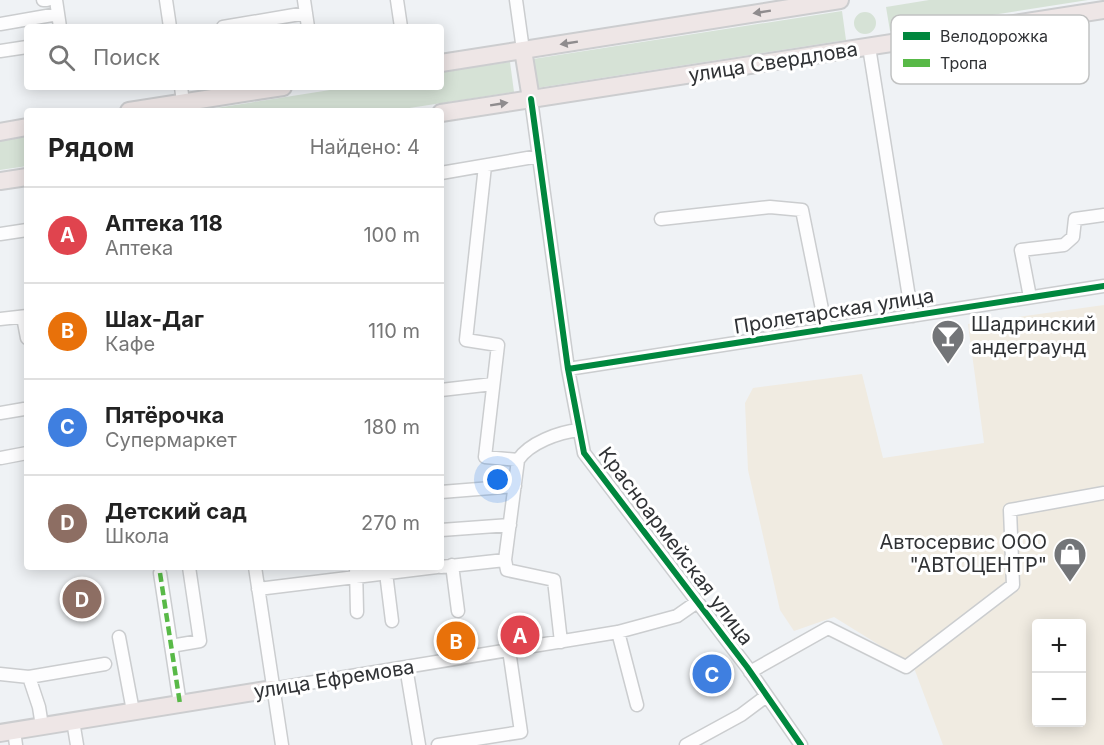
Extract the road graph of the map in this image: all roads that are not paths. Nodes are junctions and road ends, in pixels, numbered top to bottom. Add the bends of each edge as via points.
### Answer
1 (56, 0) edge
2 (166, 0) edge
3 (304, 0) edge
4 (397, 0) edge
5 (516, 0) edge
6 (840, 0) edge
7 (1104, 10) edge
8 (306, 13) junction
9 (1072, 15) edge
10 (59, 21) edge
11 (0, 24) edge
12 (170, 24) edge
13 (241, 24) edge
14 (308, 24) edge
15 (401, 24) edge
16 (891, 44) edge
17 (24, 47) edge
18 (869, 47) junction
19 (524, 50) junction
20 (0, 51) edge
21 (444, 63) edge
22 (261, 90) edge
23 (531, 99) junction
24 (183, 100) edge
25 (144, 108) edge
26 (444, 113) edge
27 (24, 128) edge
28 (0, 132) edge
29 (538, 156) junction
30 (485, 166) junction
31 (444, 173) edge
32 (24, 177) edge
33 (0, 181) edge
34 (1104, 215) edge
35 (661, 219) dead end
36 (24, 230) edge
37 (0, 234) edge
38 (1104, 286) edge
39 (1030, 297) junction
40 (912, 316) junction
41 (24, 317) edge
42 (0, 319) edge
43 (826, 329) junction
44 (568, 369) junction
45 (493, 384) junction
46 (444, 390) edge
47 (24, 409) dead end
48 (0, 413) edge
49 (579, 430) junction
50 (24, 454) edge
51 (1, 458) edge
52 (518, 460) junction
53 (515, 486) junction
54 (444, 492) edge
55 (1104, 493) edge
56 (510, 525) junction
57 (444, 530) edge
58 (505, 560) junction
59 (444, 566) edge
60 (189, 570) edge
61 (255, 570) edge
62 (411, 570) edge
63 (356, 571) edge
64 (160, 573) dead end
65 (334, 573) edge
66 (386, 573) junction
67 (258, 589) junction
68 (697, 602) junction
69 (458, 611) dead end
70 (357, 612) dead end
71 (392, 621) dead end
72 (618, 632) junction
73 (120, 637) dead end
74 (561, 642) junction
75 (171, 646) junction
76 (509, 650) junction
77 (105, 664) dead end
78 (406, 667) junction
79 (750, 672) junction
80 (0, 674) edge
81 (29, 677) junction
82 (272, 689) junction
83 (765, 697) junction
84 (180, 704) junction
85 (637, 705) dead end
86 (133, 711) junction
87 (73, 722) junction
88 (42, 726) junction
89 (10, 736) edge
90 (77, 745) edge
91 (282, 745) edge
92 (419, 745) edge
93 (438, 745) edge
94 (686, 745) edge
95 (801, 745) edge

1 - 10 street
2 - 12 street
3 - 8 street
4 - 15 street
5 - 19 street, Красноармейская улица
6 -> 19 main road
7 - 9 main road, улица Свердлова
8 - 13 street
8 - 14 street
10 - 11 street
16 - 18 main road, улица Свердлова
17 - 20 street
18 - 23 main road, улица Свердлова
18 - 40 street
19 - 21 main road
19 - 23 main road, Красноармейская улица
22 - 24 main road
26 -> 23 main road, улица Свердлова
23 - 29 street, Красноармейская улица
24 - 25 main road
27 - 28 main road
29 - 30 street
29 - 44 street, Красноармейская улица
30 - 31 street
30 - 45 street via 466,340 498,345
32 - 33 main road
34 - 39 street via 1075,219 1073,237 1064,245 1021,250
35 - 43 street via 770,207 802,210
36 - 37 street
38 - 39 street, Пролетарская улица
39 - 40 street, Пролетарская улица
40 - 43 street, Пролетарская улица
41 - 42 street
43 - 44 street, Пролетарская улица
44 - 49 street, Красноармейская улица
45 - 46 street
45 - 52 street via 485,456
47 - 48 street
49 - 52 street via 525,450
49 - 68 street, Красноармейская улица via 584,453 593,468
50 - 51 street
52 - 53 street
53 - 54 street
53 - 56 street
55 - 79 street via 1010,510 1013,585 906,667 828,628
56 - 57 street
56 - 58 street
58 - 59 street
58 - 74 street via 507,570 554,580
59 - 69 street
60 - 75 street via 200,641
61 - 67 street
62 - 66 street
63 - 65 street
63 - 66 street
63 - 70 street
64 - 75 street
65 - 67 street
66 - 71 street
67 - 82 street
68 - 72 street, улица Ефремова via 677,616
68 - 79 street, Красноармейская улица
72 - 74 street, улица Ефремова
72 - 85 street
73 - 86 street
74 - 76 street, улица Ефремова
75 - 84 street
76 - 78 street, улица Ефремова
76 - 93 street via 521,732
77 - 81 street
78 - 82 street, улица Ефремова
78 - 92 street
79 - 83 street, Красноармейская улица
80 - 81 street
81 - 88 street
82 - 84 main road, улица Ефремова
82 - 91 street
83 - 94 street
83 - 95 street, Красноармейская улица
84 - 86 main road, улица Ефремова
86 - 87 main road, улица Ефремова
87 - 88 main road, улица Ефремова
87 - 90 street
88 - 89 main road, улица Ефремова

